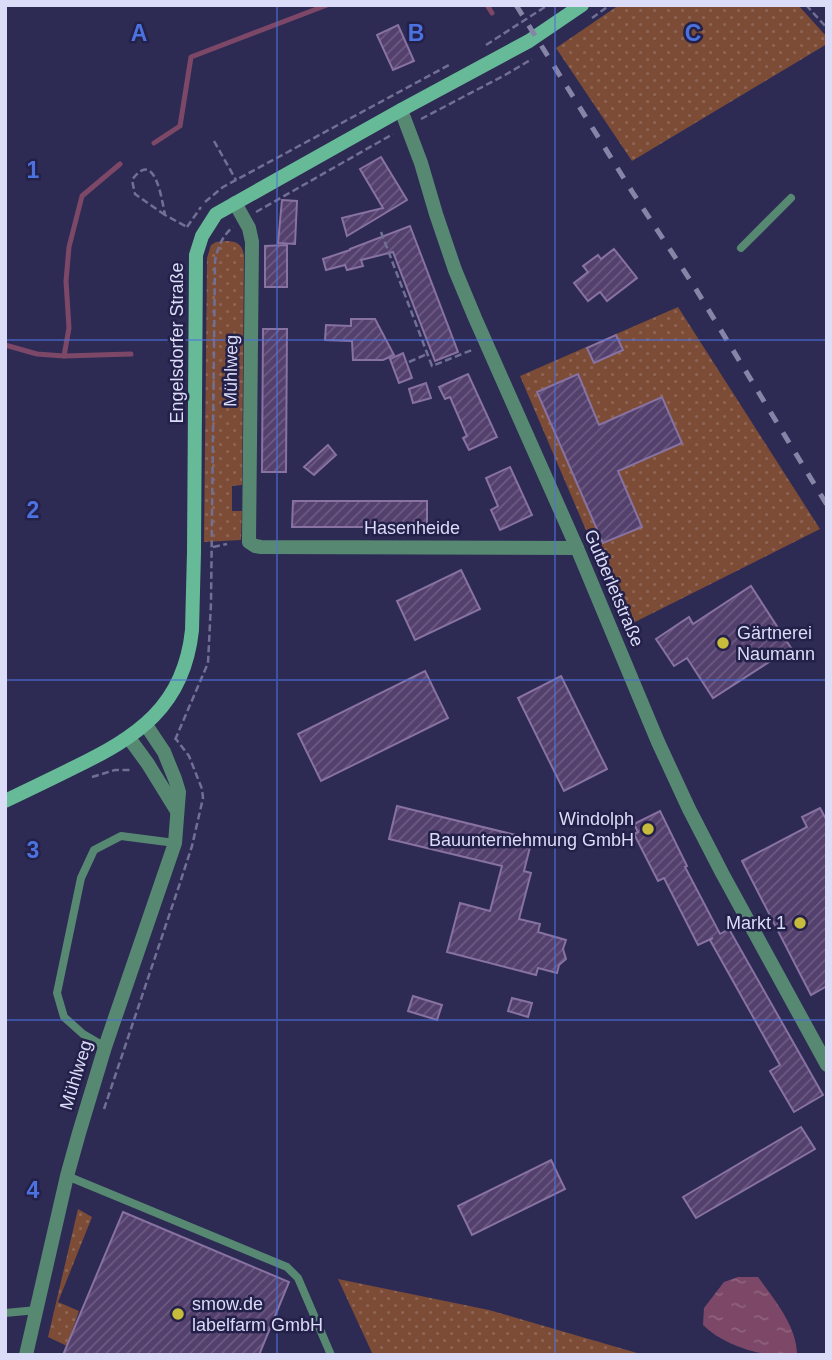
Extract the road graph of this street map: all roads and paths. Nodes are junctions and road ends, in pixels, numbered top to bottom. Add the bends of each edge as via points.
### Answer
1 (548, 5) edge
2 (582, 5) edge
3 (806, 5) edge
4 (827, 28) edge
5 (484, 46) dead end
6 (453, 63) dead end
7 (401, 110) junction
8 (395, 133) dead end
9 (214, 141) dead end
10 (236, 180) junction
11 (792, 198) dead end
12 (235, 203) junction
13 (271, 204) dead end
14 (165, 215) junction
15 (187, 227) junction
16 (381, 232) dead end
17 (202, 236) junction
18 (220, 242) dead end
19 (741, 248) dead end
20 (475, 349) dead end
21 (428, 354) junction
22 (409, 362) dead end
23 (249, 542) joint
24 (227, 544) dead end
25 (577, 548) junction
26 (146, 725) junction
27 (129, 738) junction
28 (176, 739) dead end
29 (5, 801) edge
30 (177, 811) junction
31 (175, 843) junction
32 (105, 1046) junction
33 (827, 1065) edge
34 (104, 1109) dead end
35 (67, 1177) junction
36 (37, 1310) junction
37 (5, 1313) edge
38 (26, 1355) edge
39 (331, 1355) edge

1 - 5 path
2 - 7 main road, Engelsdorfer Straße via 529,41
3 - 4 path
6 - 10 path
7 - 12 main road, Engelsdorfer Straße
7 - 25 street, Gutberletstraße via 455,270
8 - 13 path
9 - 10 path
10 - 15 path via 208,198
11 - 19 lane
12 - 17 main road, Engelsdorfer Straße via 216,214
12 - 23 street, Mühlweg via 252,242
14 - 14 path via 158,180 152,173 140,172 132,180 135,194
14 - 15 path
15 - 17 path
16 - 21 path
17 - 26 main road, Engelsdorfer Straße via 196,255 191,642 173,691
18 - 24 path via 215,261 212,547
20 - 21 path via 432,366
21 - 22 path
23 - 25 street, Hasenheide via 261,547
25 - 33 street, Gutberletstraße via 689,809
26 - 27 main road, Engelsdorfer Straße
26 - 30 street, Mühlweg via 175,779
27 - 29 main road, Engelsdorfer Straße
27 - 30 street
28 - 34 path via 189,757 203,798 192,846
30 - 31 street, Mühlweg
31 - 32 street, Mühlweg
31 - 32 lane via 121,836 94,850 81,878 57,993 64,1017
32 - 35 street, Mühlweg
35 - 36 street, Mühlweg
35 - 39 lane via 287,1267 298,1279
36 - 37 lane
36 - 38 street, Mühlweg

